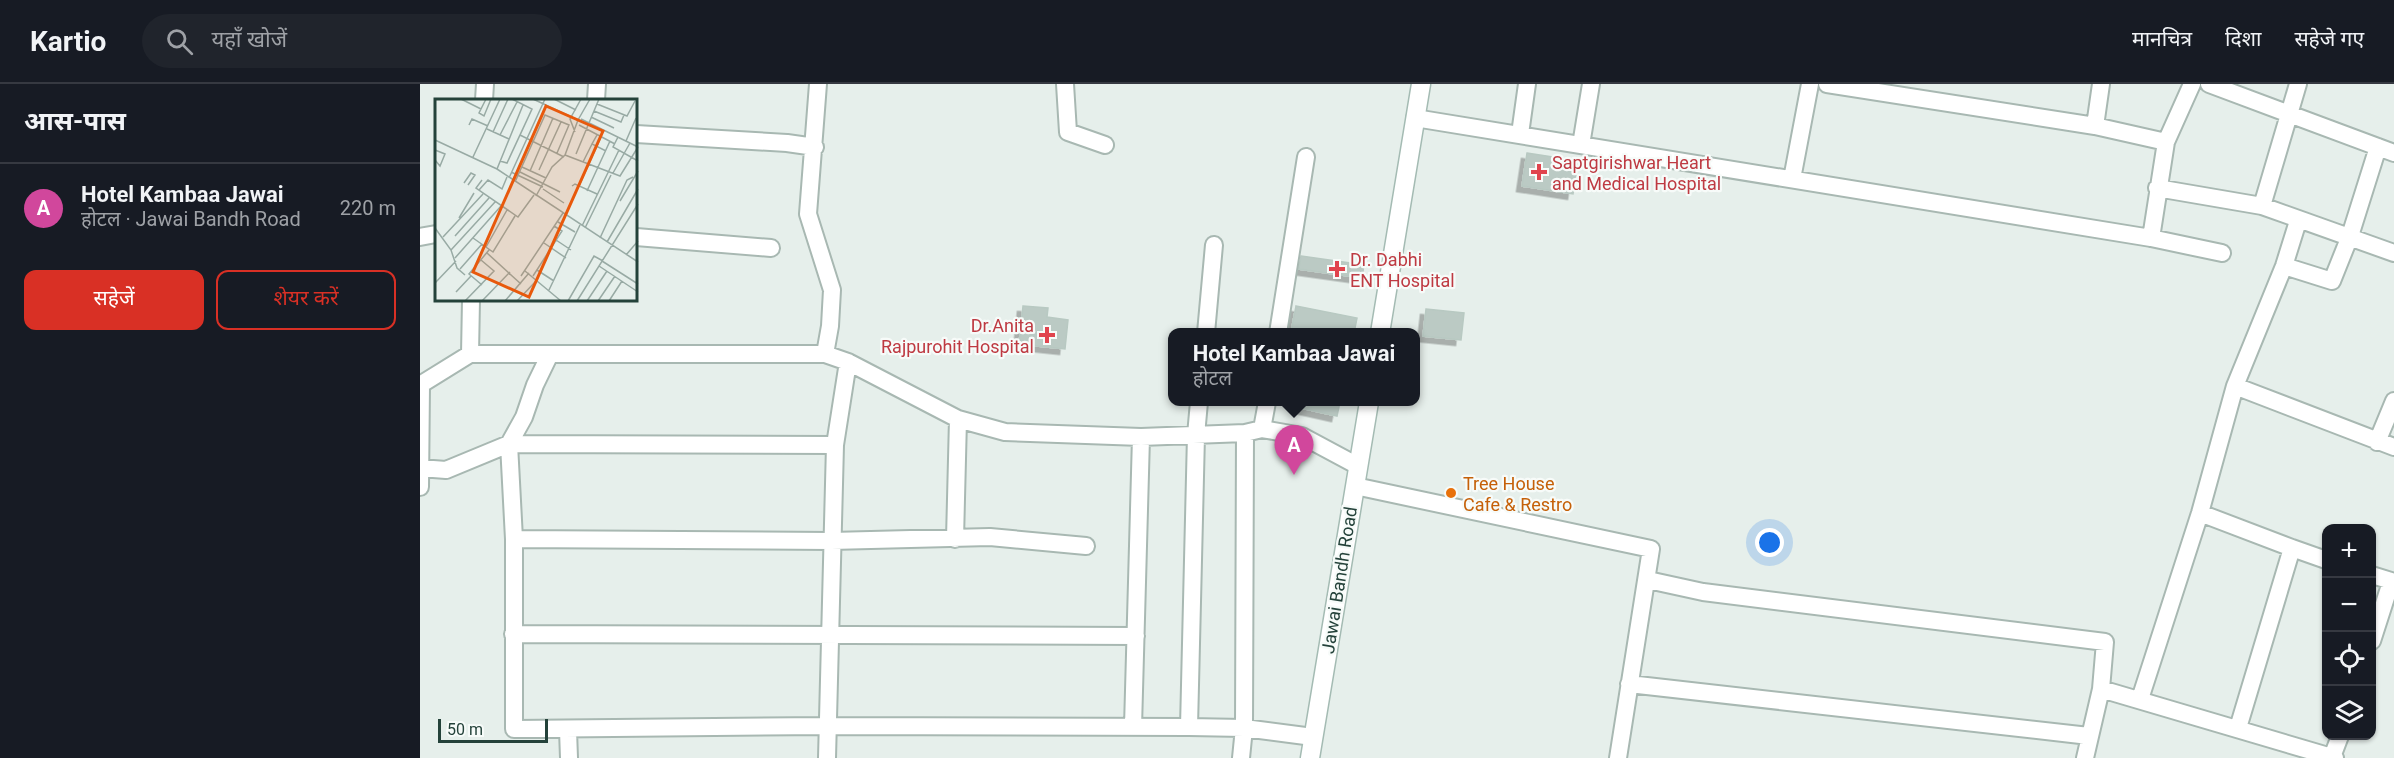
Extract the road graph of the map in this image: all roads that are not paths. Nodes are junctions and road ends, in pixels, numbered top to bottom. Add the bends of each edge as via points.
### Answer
1 (485, 84) edge
2 (597, 84) edge
3 (818, 84) edge
4 (1065, 84) edge
5 (1420, 84) edge
6 (1527, 84) edge
7 (1591, 84) edge
8 (1810, 84) edge
9 (1827, 84) edge
10 (2101, 84) edge
11 (2192, 84) edge
12 (2209, 84) edge
13 (2298, 84) edge
14 (1910, 91) edge
15 (484, 99) edge
16 (596, 99) edge
17 (2290, 113) junction
18 (1415, 118) junction
19 (2095, 126) junction
20 (638, 134) edge
21 (1520, 134) junction
22 (2166, 142) junction
23 (1105, 144) dead end
24 (1581, 145) junction
25 (815, 147) junction
26 (2378, 147) junction
27 (2394, 153) edge
28 (1306, 157) dead end
29 (1792, 179) junction
30 (2157, 188) junction
31 (2262, 206) junction
32 (2298, 221) junction
33 (435, 234) edge
34 (2350, 236) junction
35 (420, 237) edge
36 (638, 237) edge
37 (2151, 238) junction
38 (1214, 245) dead end
39 (771, 248) dead end
40 (2222, 253) dead end
41 (2394, 254) edge
42 (2284, 266) junction
43 (471, 302) edge
44 (1206, 328) edge
45 (1279, 328) edge
46 (1381, 328) edge
47 (470, 354) junction
48 (550, 354) junction
49 (825, 354) junction
50 (848, 362) junction
51 (421, 385) edge
52 (2235, 386) junction
53 (2394, 401) edge
54 (1199, 406) edge
55 (1266, 406) edge
56 (1368, 406) edge
57 (958, 419) junction
58 (1262, 429) junction
59 (1245, 433) junction
60 (1196, 435) junction
61 (1141, 437) junction
62 (2377, 442) junction
63 (509, 444) junction
64 (835, 445) junction
65 (2394, 447) edge
66 (1358, 466) junction
67 (420, 468) edge
68 (1355, 486) junction
69 (420, 487) edge
70 (2200, 513) junction
71 (514, 539) junction
72 (955, 539) junction
73 (831, 541) junction
74 (1086, 546) dead end
75 (2292, 548) junction
76 (2322, 559) edge
77 (2376, 576) edge
78 (1648, 580) junction
79 (2393, 582) edge
80 (2375, 632) edge
81 (513, 634) junction
82 (829, 634) junction
83 (1136, 636) junction
84 (1629, 684) junction
85 (2101, 689) junction
86 (2140, 699) junction
87 (827, 726) junction
88 (1133, 727) junction
89 (1190, 727) junction
90 (1244, 728) junction
91 (2238, 728) junction
92 (568, 730) junction
93 (2090, 736) junction
94 (1313, 737) junction
95 (2339, 740) edge
96 (2334, 757) edge
97 (568, 758) edge
98 (827, 758) edge
99 (1241, 758) edge
100 (1310, 758) edge
101 (1618, 758) edge
102 (2085, 758) edge

1 - 15 street
2 - 16 street
3 - 25 street
4 - 23 street via 1068,132
5 - 18 street
6 - 21 street
7 - 24 street
8 - 29 street
9 - 14 street
10 - 19 street
11 - 22 street
12 - 17 street
13 - 17 street
14 - 19 street
17 - 26 street
17 - 31 street
18 - 21 street
18 - 46 street
19 - 22 street
20 - 25 street
21 - 24 street
22 - 30 street
24 - 29 street
25 - 49 street via 808,214 832,290
26 - 27 street
26 - 34 street
28 - 45 street
29 - 37 street
30 - 31 street
30 - 37 street
31 - 32 street
32 - 34 street
32 - 42 street
33 - 35 street
34 - 41 street
34 - 42 street via 2332,281
36 - 39 street
37 - 40 street
38 - 44 street
42 - 52 street
43 - 47 street
47 - 48 street
47 - 51 street
48 - 49 street
48 - 63 street
49 - 50 street
50 - 57 street
50 - 64 street
51 - 67 street
52 - 62 street
52 - 70 street
53 - 62 street
54 - 60 street
55 - 58 street
56 - 66 street, Jawai Bandh Road
57 - 61 street via 1005,432
57 - 72 street
58 - 59 street
58 - 66 street via 1302,436
59 - 60 street
59 - 90 street
60 - 61 street
60 - 89 street
61 - 83 street
62 - 65 street
63 - 64 street
63 - 67 street via 446,470
63 - 71 street
64 - 73 street
66 - 68 street, Jawai Bandh Road
67 - 69 street
68 - 78 street via 1651,549
68 - 94 street, Jawai Bandh Road
70 - 75 street
70 - 86 street
71 - 73 street
71 - 81 street
72 - 73 street
72 - 74 street via 990,537
73 - 82 street
75 - 76 street
75 - 91 street
77 - 79 street
78 - 84 street
78 - 85 street via 1703,592 2105,642
79 - 80 street
81 - 82 street
81 - 92 street via 514,729
82 - 83 street
82 - 87 street
83 - 88 street
84 - 93 street
84 - 101 street
85 - 86 street
85 - 93 street
86 - 91 street
87 - 88 street
87 - 92 street
87 - 98 street
88 - 89 street
89 - 90 street
90 - 94 street
90 - 99 street
91 - 96 street
92 - 97 street
93 - 102 street
94 - 100 street, Jawai Bandh Road
95 - 96 street

